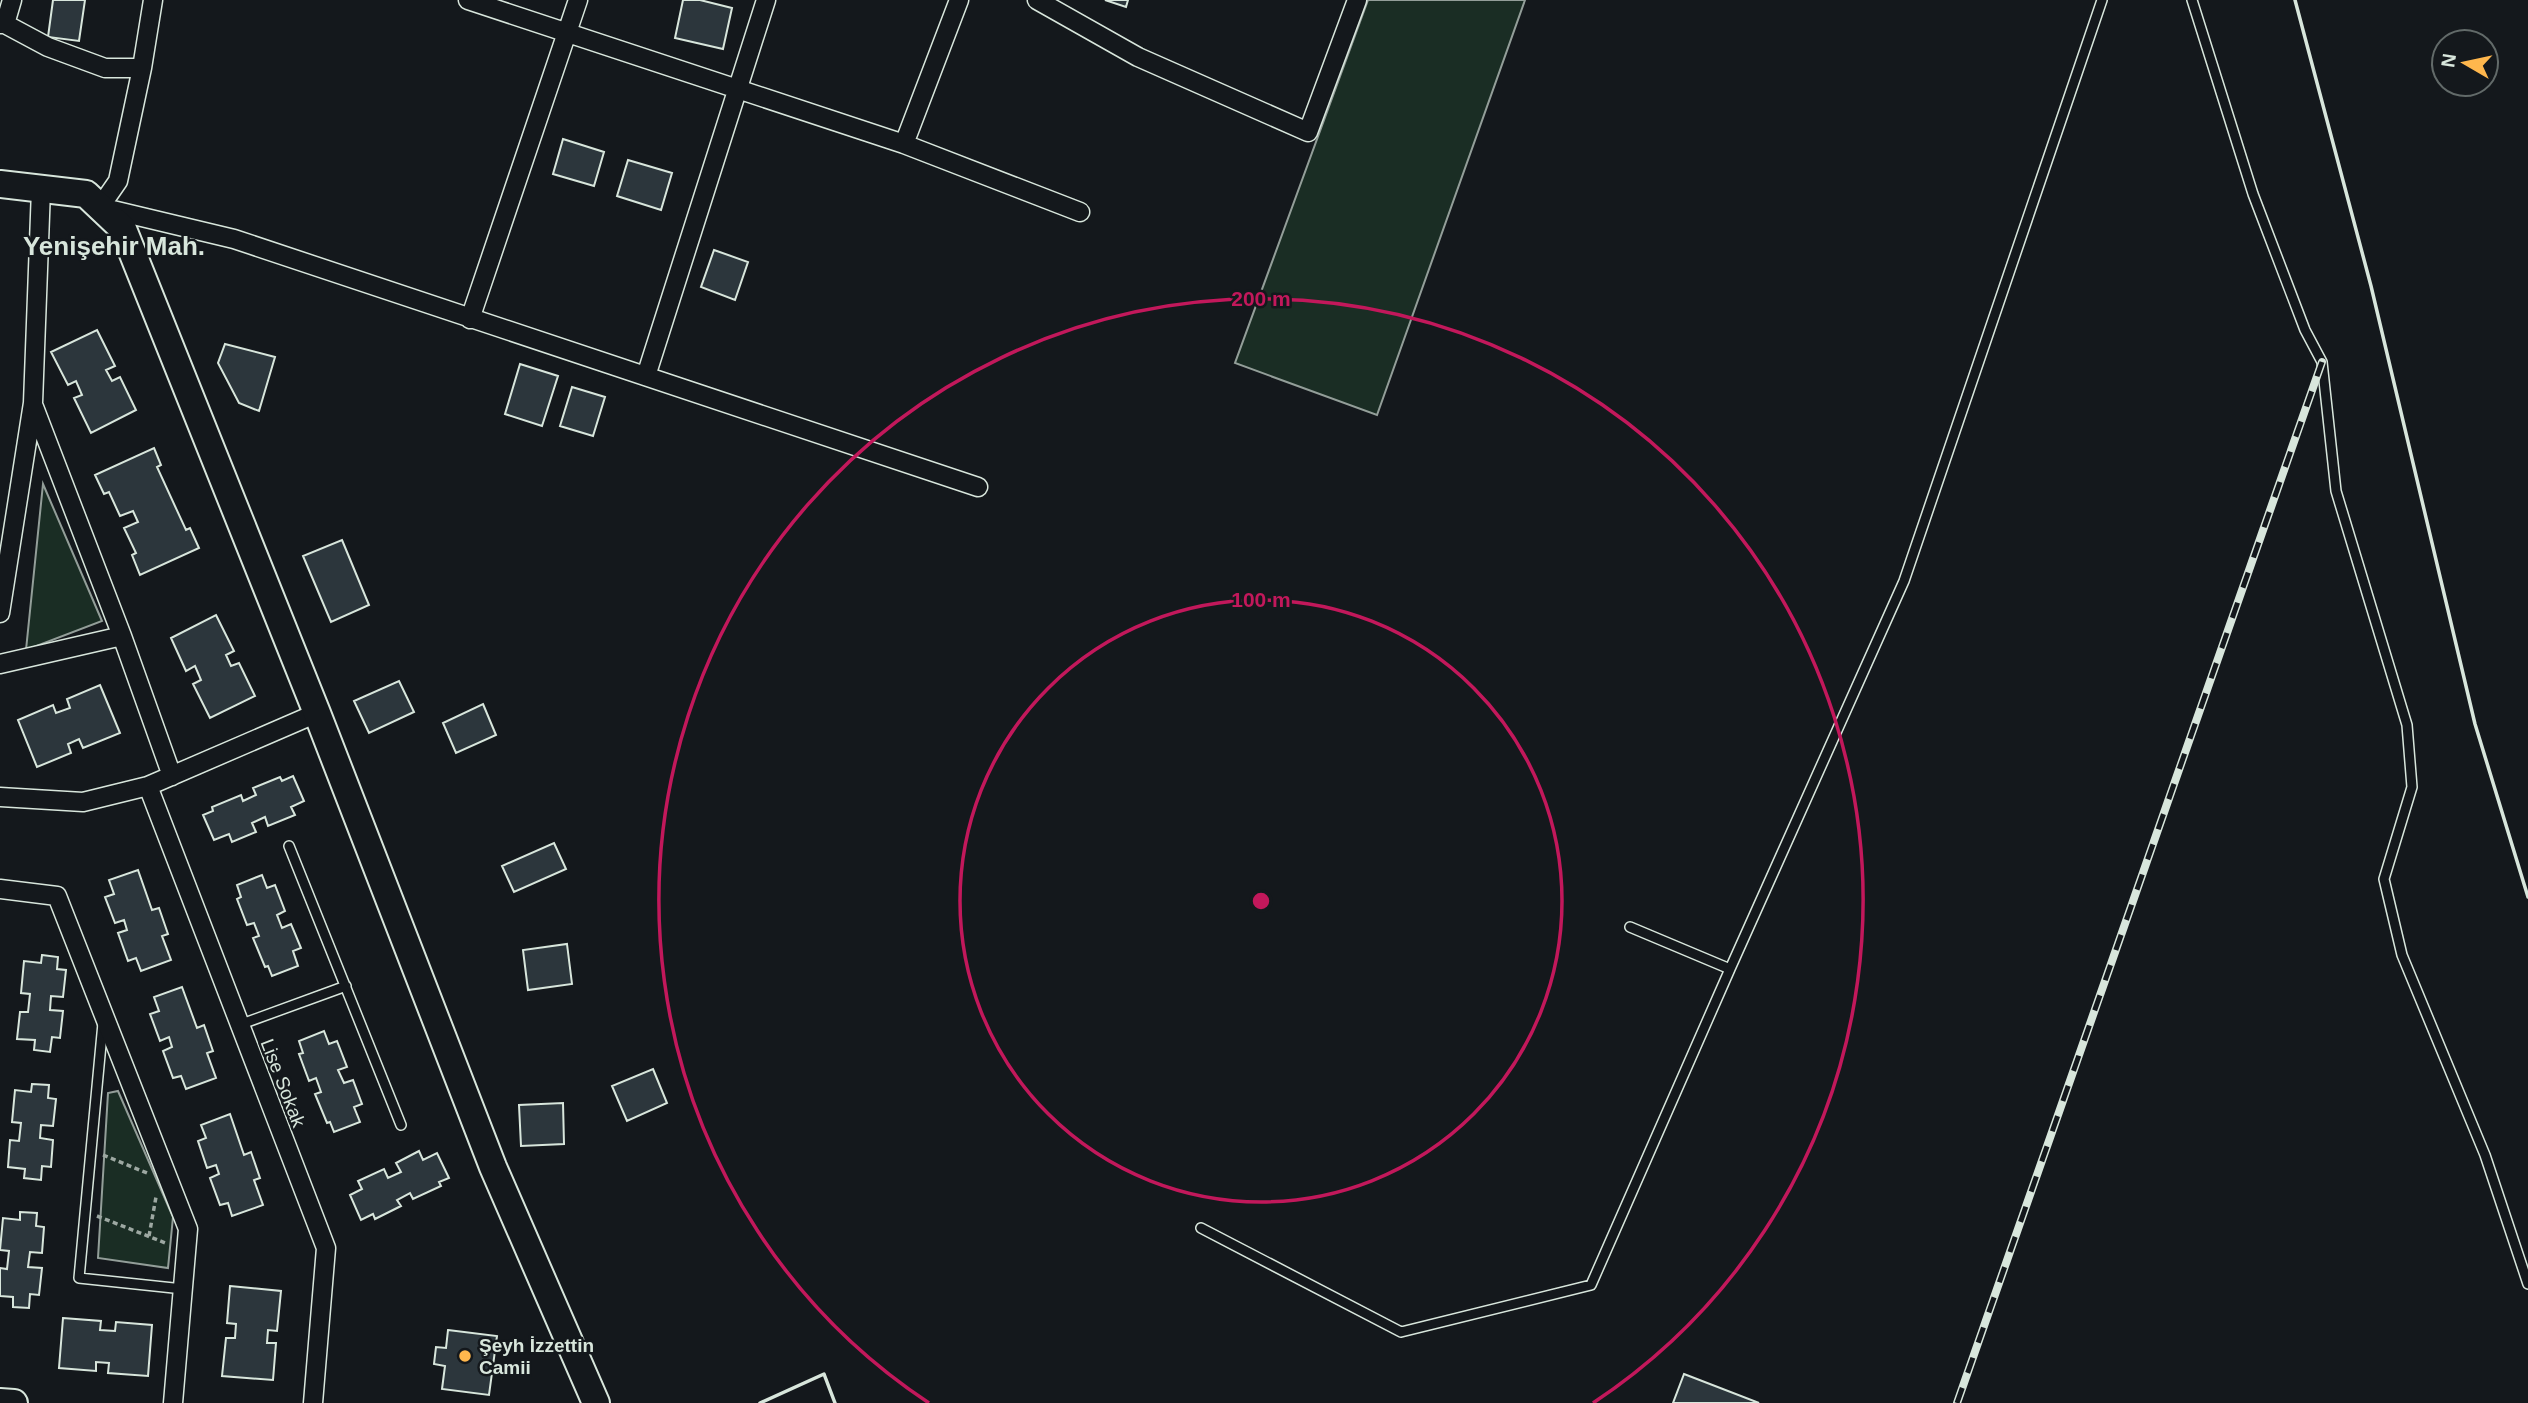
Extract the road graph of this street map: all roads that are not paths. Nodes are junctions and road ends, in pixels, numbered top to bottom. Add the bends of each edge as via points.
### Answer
1 (12, 0) edge
2 (153, 0) edge
3 (468, 0) edge
4 (578, 0) edge
5 (766, 0) edge
6 (959, 0) edge
7 (1037, 0) edge
8 (1357, 0) edge
9 (2102, 0) edge
10 (2192, 0) edge
11 (3, 24) edge
12 (567, 32) junction
13 (142, 68) junction
14 (737, 86) junction
15 (905, 144) junction
16 (0, 184) edge
17 (40, 189) junction
18 (100, 207) junction
19 (1080, 212) dead end
20 (470, 319) junction
21 (646, 376) junction
22 (33, 403) junction
23 (978, 487) dead end
24 (0, 612) edge
25 (122, 636) junction
26 (0, 664) edge
27 (317, 713) junction
28 (172, 776) junction
29 (148, 786) junction
30 (0, 797) edge
31 (289, 846) dead end
32 (0, 889) edge
33 (1630, 927) dead end
34 (1730, 969) junction
35 (346, 986) junction
36 (103, 1014) junction
37 (239, 1025) junction
38 (401, 1125) dead end
39 (1201, 1228) dead end
40 (2528, 1284) edge
41 (183, 1289) junction
42 (0, 1402) edge
43 (14, 1403) edge
44 (173, 1403) edge
45 (313, 1403) edge
46 (596, 1403) edge

1 - 11 street
2 - 13 street
3 - 12 street
4 - 12 street
5 - 14 street
6 - 15 street
7 - 8 street via 1138,57 1308,132
9 - 34 lane via 1904,581
10 - 40 lane via 2253,194 2305,330 2322,362 2336,491 2407,725 2412,787 2384,879 2402,955 2485,1155
11 - 13 street via 105,68
12 - 14 street
12 - 20 street
13 - 18 street via 118,181
14 - 15 street
14 - 21 street
15 - 19 street
16 - 17 street
17 - 18 street via 86,194
17 - 22 street
18 - 20 street via 234,239
18 - 27 street via 123,229
20 - 21 street
21 - 23 street
22 - 24 street
22 - 25 street
25 - 26 street
25 - 28 street
27 - 28 street
27 - 46 street via 493,1167
28 - 29 street
29 - 30 street via 83,802
29 - 37 street, Lise Sokak
31 - 35 lane
32 - 36 street via 57,896
33 - 34 lane
34 - 39 lane via 1591,1285 1401,1332
35 - 37 lane
35 - 38 lane
36 - 41 street via 164,1180 188,1229
36 - 41 lane via 79,1278
37 - 45 street, Lise Sokak via 326,1248
41 - 44 street
42 - 43 street

